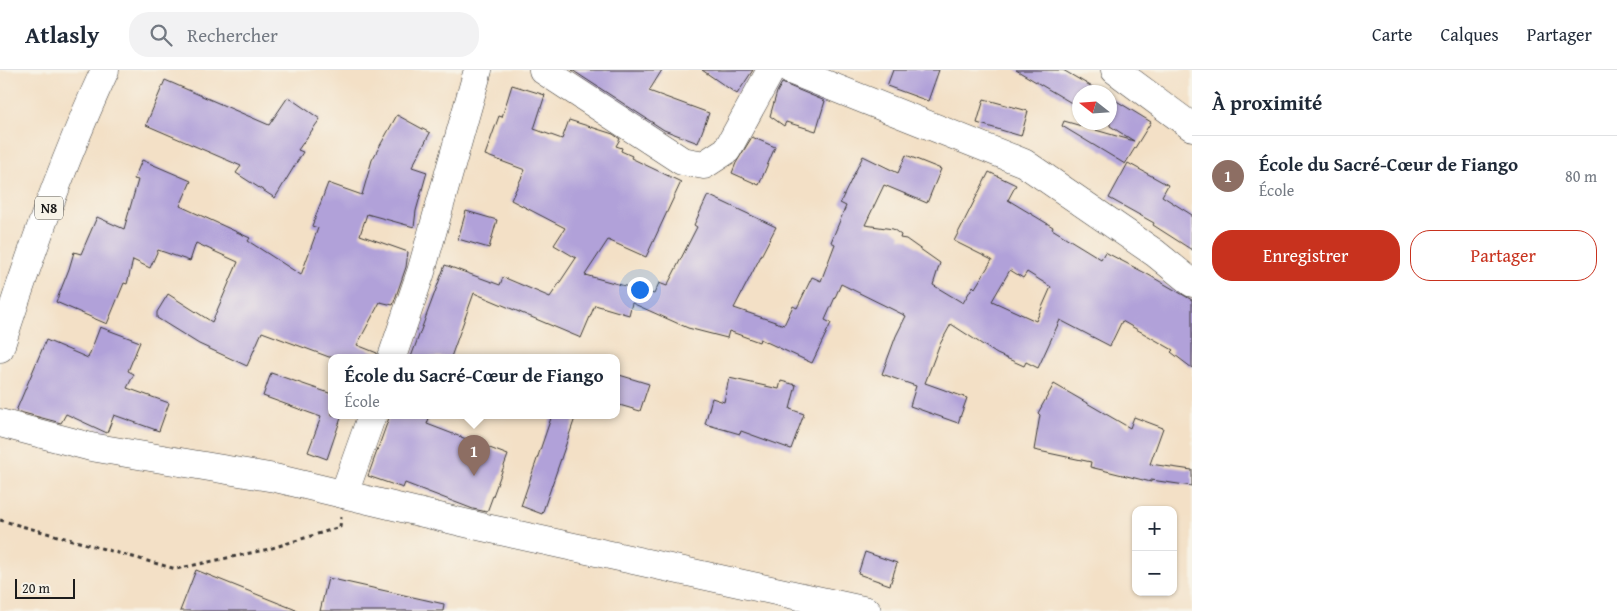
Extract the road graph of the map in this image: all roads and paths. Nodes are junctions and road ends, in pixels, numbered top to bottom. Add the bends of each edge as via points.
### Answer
1 (105, 70) edge
2 (478, 70) edge
3 (544, 70) edge
4 (771, 70) edge
5 (790, 70) edge
6 (1115, 70) edge
7 (1192, 127) edge
8 (1192, 283) edge
9 (0, 348) edge
10 (393, 354) edge
11 (371, 419) edge
12 (0, 423) edge
13 (344, 494) junction
14 (0, 520) edge
15 (867, 611) edge

1 - 9 main road, N8 via 27,263
2 - 10 main road via 421,272
3 - 4 main road via 682,162 704,165 727,150
5 - 8 main road via 1024,163 1155,253
6 - 7 main road
11 - 13 main road
12 - 13 main road via 92,447 275,478
13 - 14 path via 340,527 268,549 176,569
13 - 15 main road

